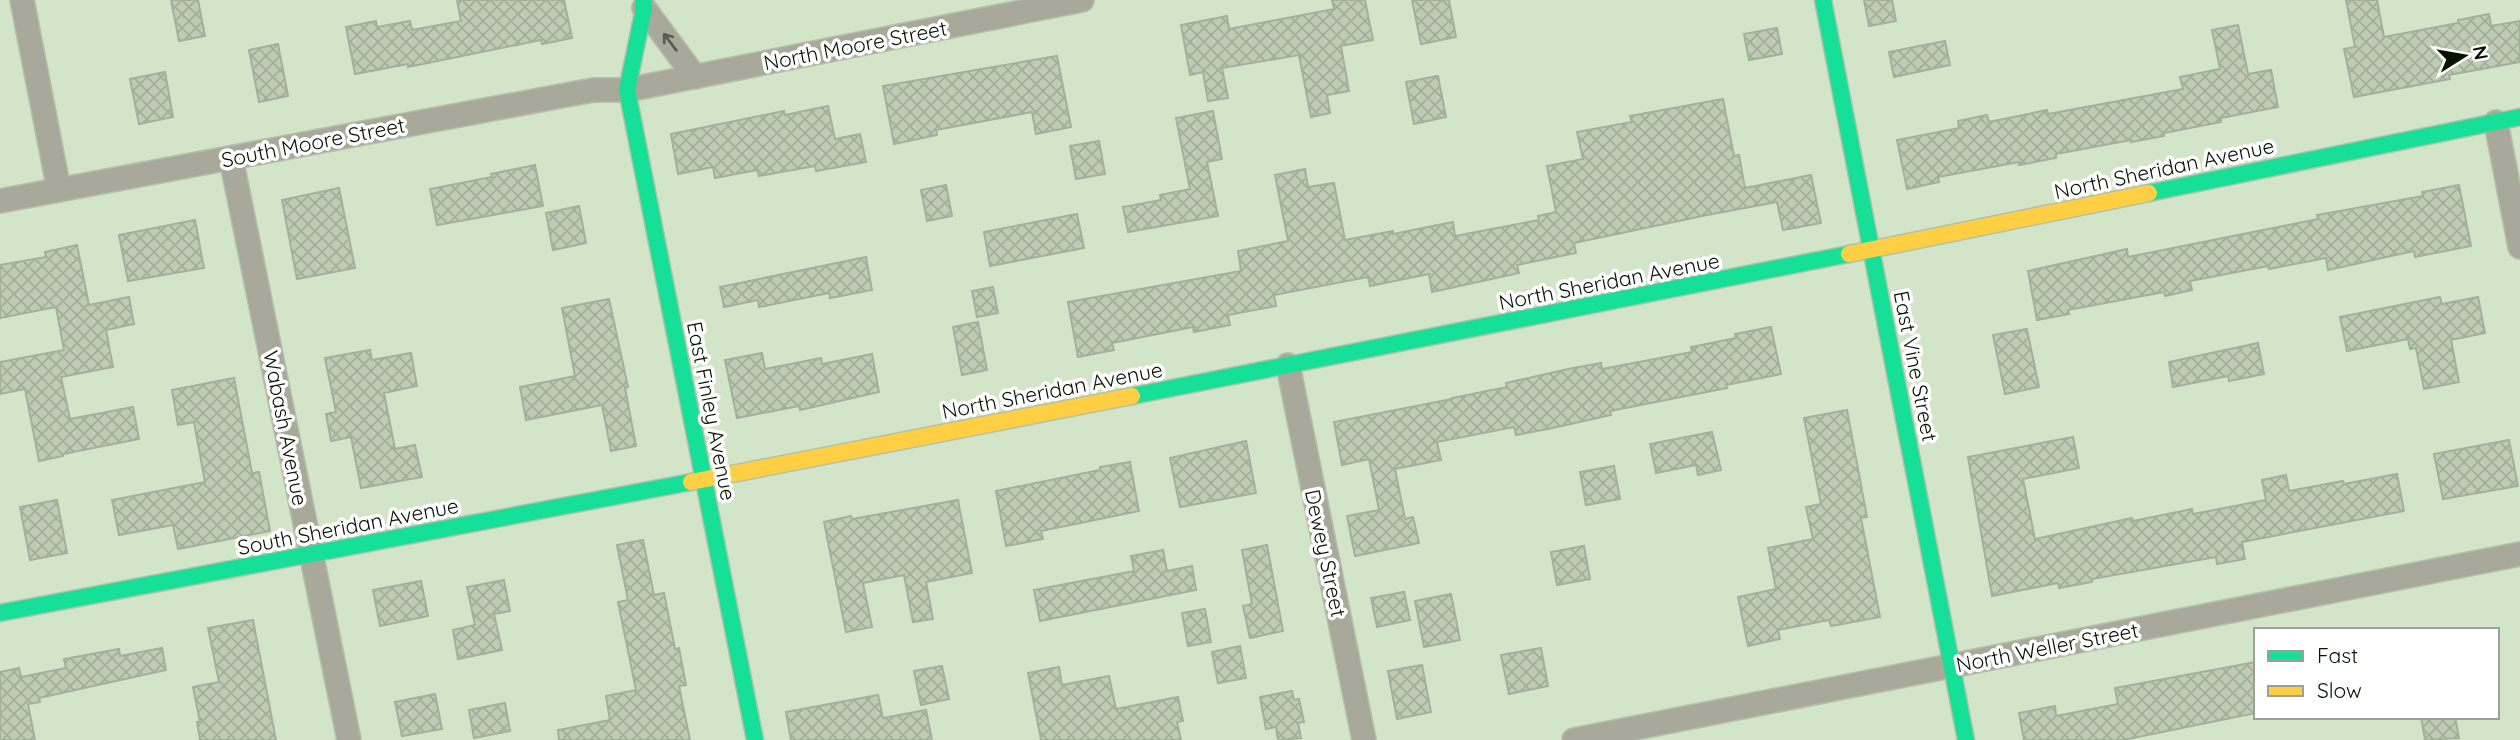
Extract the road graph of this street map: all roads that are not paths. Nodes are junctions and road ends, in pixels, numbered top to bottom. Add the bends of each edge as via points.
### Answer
1 (22, 0) edge
2 (1082, 0) edge
3 (1824, 0) edge
4 (643, 4) edge
5 (695, 77) junction
6 (627, 90) junction
7 (2520, 117) edge
8 (2496, 122) junction
9 (231, 158) junction
10 (59, 190) junction
11 (0, 201) edge
12 (2520, 247) edge
13 (1872, 250) junction
14 (1288, 365) junction
15 (704, 481) junction
16 (2520, 554) edge
17 (312, 555) junction
18 (0, 613) edge
19 (1952, 666) junction
20 (349, 740) edge
21 (755, 740) edge
22 (1364, 740) edge
23 (1574, 740) edge
24 (1966, 740) edge

1 - 10 street
2 - 5 street, North Moore Street
3 - 13 street, East Vine Street
5 -> 4 street
4 - 6 street
5 - 6 street, North Moore Street
6 - 9 street, South Moore Street via 593,90
6 - 15 street, East Finley Avenue
7 - 8 street, North Sheridan Avenue
8 - 12 street
8 - 13 street, North Sheridan Avenue
9 - 10 street, South Moore Street
9 - 17 street, Wabash Avenue
10 - 11 street, South Moore Street
13 - 14 street, North Sheridan Avenue
13 - 19 street, East Vine Street
14 - 15 street, North Sheridan Avenue
14 - 22 street, Dewey Street
15 - 17 street, South Sheridan Avenue
15 - 21 street, East Finley Avenue
16 - 19 street, North Weller Street
17 - 18 street, South Sheridan Avenue
17 - 20 street, Wabash Avenue
19 - 23 street, North Weller Street
19 - 24 street, East Vine Street

